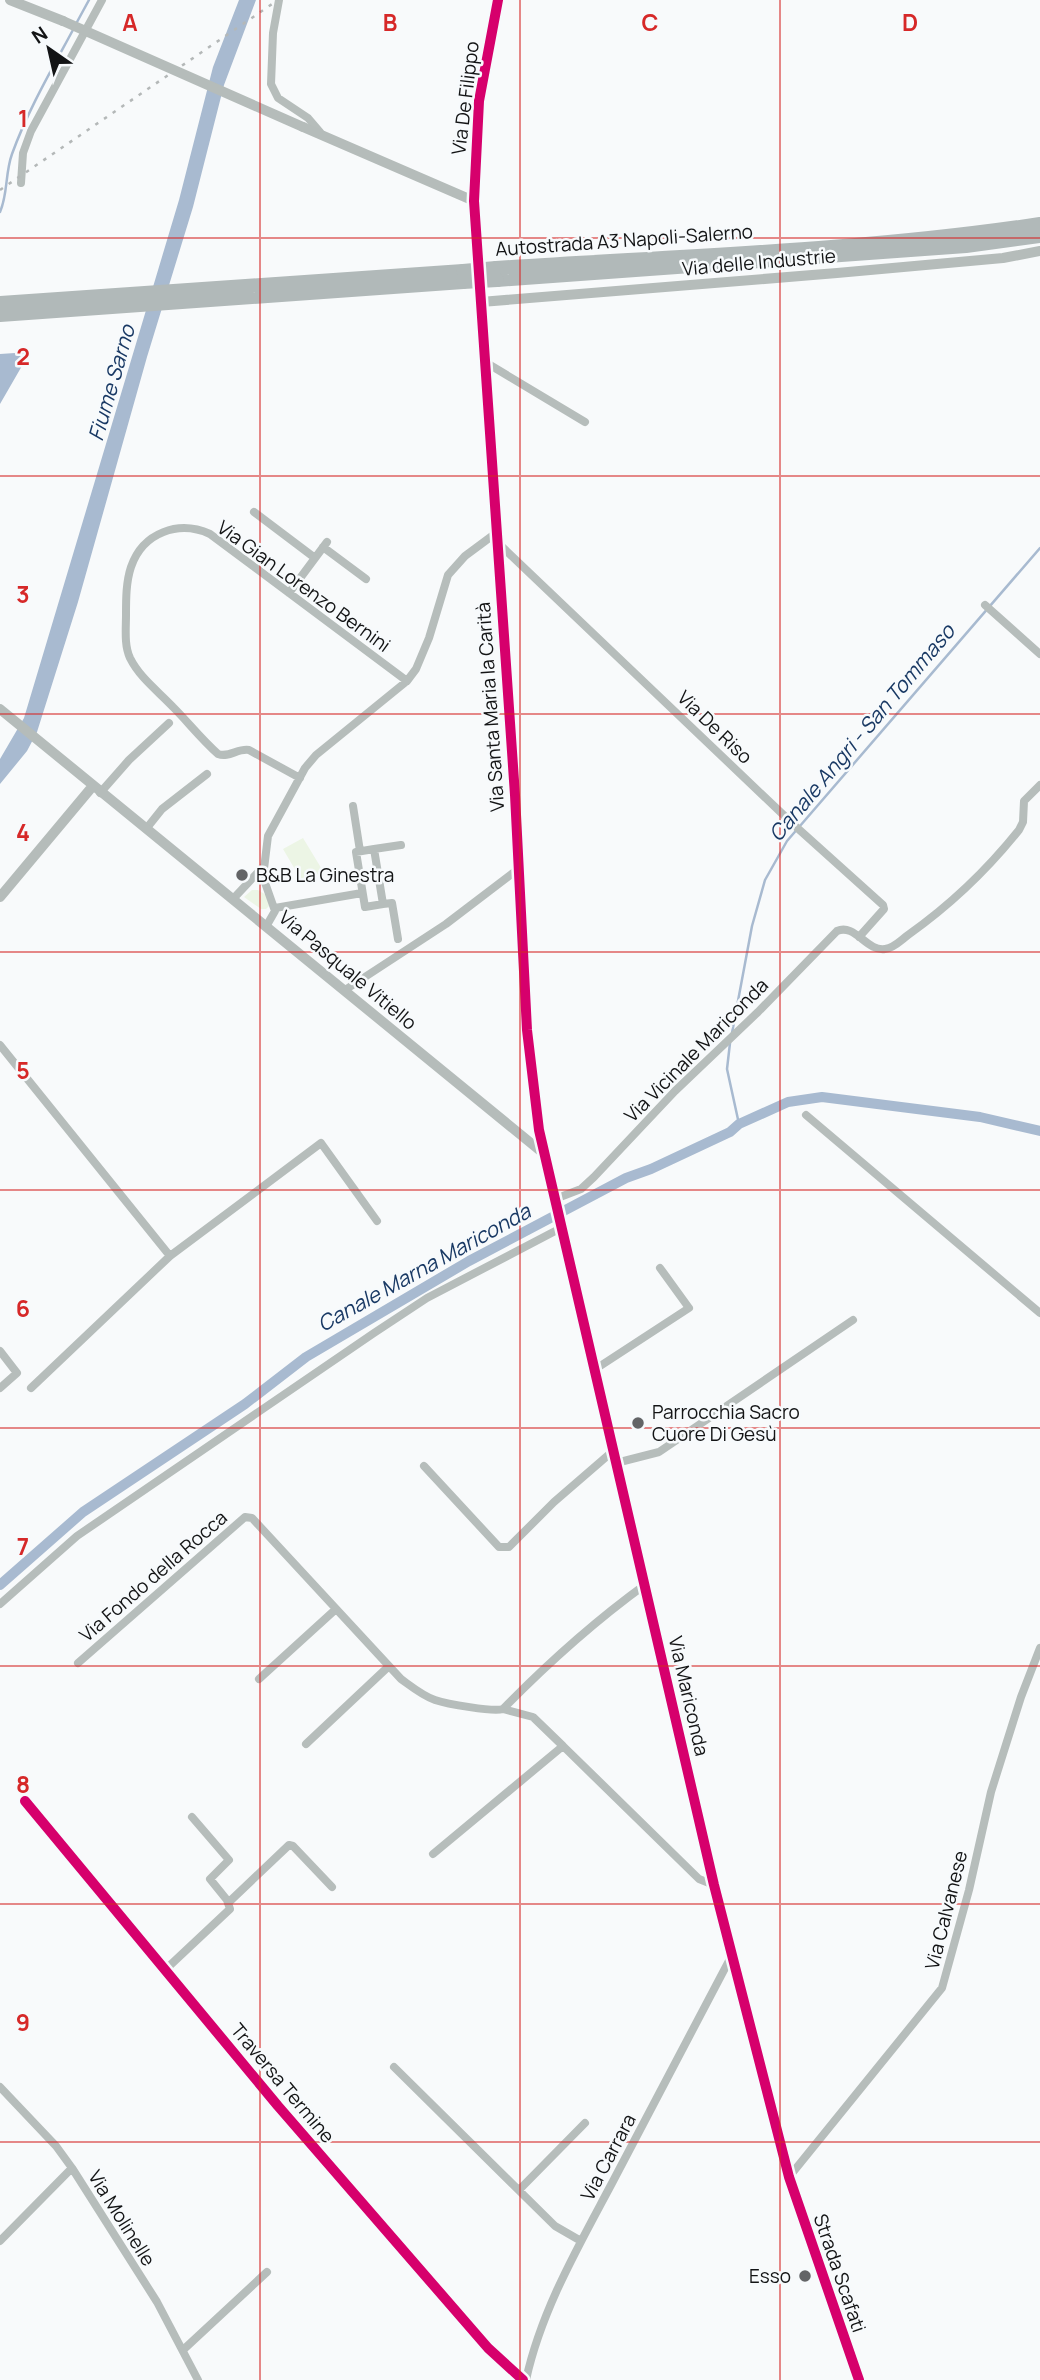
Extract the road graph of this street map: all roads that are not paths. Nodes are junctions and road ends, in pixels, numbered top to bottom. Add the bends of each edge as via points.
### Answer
1 (10, 0) edge
2 (102, 0) edge
3 (279, 0) edge
4 (498, 0) edge
5 (322, 135) junction
6 (21, 183) dead end
7 (474, 201) junction
8 (1040, 224) edge
9 (1040, 236) edge
10 (1040, 251) edge
11 (496, 274) junction
12 (127, 299) junction
13 (481, 302) junction
14 (0, 303) edge
15 (0, 315) edge
16 (485, 362) junction
17 (584, 422) dead end
18 (254, 512) dead end
19 (496, 537) junction
20 (315, 558) junction
21 (366, 579) dead end
22 (289, 593) junction
23 (988, 608) dead end
24 (1040, 654) edge
25 (407, 681) junction
26 (0, 709) edge
27 (169, 723) dead end
28 (207, 774) dead end
29 (300, 778) junction
30 (1040, 785) edge
31 (96, 790) junction
32 (353, 806) dead end
33 (146, 829) junction
34 (401, 845) dead end
35 (374, 849) junction
36 (360, 851) junction
37 (262, 868) junction
38 (517, 870) junction
39 (244, 889) junction
40 (267, 891) junction
41 (362, 893) junction
42 (0, 897) edge
43 (233, 899) junction
44 (383, 904) junction
45 (275, 908) junction
46 (267, 925) junction
47 (859, 937) junction
48 (398, 939) dead end
49 (345, 990) junction
50 (0, 1045) edge
51 (806, 1115) dead end
52 (543, 1153) junction
53 (556, 1204) junction
54 (377, 1222) dead end
55 (561, 1225) junction
56 (170, 1256) junction
57 (660, 1268) dead end
58 (1040, 1312) edge
59 (853, 1320) dead end
60 (0, 1351) edge
61 (594, 1370) junction
62 (0, 1388) edge
63 (31, 1388) dead end
64 (613, 1451) junction
65 (616, 1464) junction
66 (424, 1466) dead end
67 (646, 1584) junction
68 (0, 1604) edge
69 (336, 1609) junction
70 (1040, 1648) edge
71 (78, 1663) dead end
72 (389, 1665) junction
73 (259, 1679) dead end
74 (503, 1709) junction
75 (306, 1744) dead end
76 (563, 1746) junction
77 (25, 1801) dead end
78 (192, 1817) dead end
79 (433, 1854) dead end
80 (714, 1885) junction
81 (332, 1886) dead end
82 (228, 1903) junction
83 (732, 1955) junction
84 (164, 1970) junction
85 (394, 2067) dead end
86 (0, 2087) edge
87 (585, 2123) dead end
88 (72, 2168) junction
89 (789, 2177) junction
90 (519, 2190) junction
91 (0, 2241) edge
92 (582, 2241) junction
93 (267, 2272) dead end
94 (183, 2350) junction
95 (198, 2380) edge
96 (525, 2380) edge
97 (859, 2380) edge

1 - 5 street, bridge
2 - 6 street via 32,131 23,153
3 - 5 street via 271,84 278,98 308,118
4 - 7 street, Via De Filippo via 479,101
5 - 7 street
7 - 13 street, Via Santa Maria la Carità
8 - 11 highway, Autostrada A3 Napoli-Salerno
9 - 11 highway, Autostrada A3 Napoli-Salerno via 967,246
10 - 13 street, Via delle Industrie via 824,275
11 - 12 highway, Autostrada A3 Napoli-Salerno, bridge
12 - 14 highway, Autostrada A3 Napoli-Salerno
12 - 15 highway, Autostrada A3 Napoli-Salerno
13 - 16 street, Via Santa Maria la Carità
16 - 17 street
16 - 19 street, Via Santa Maria la Carità
18 - 20 street
19 - 25 street via 465,556 448,575 429,638
19 - 38 street, Via Santa Maria la Carità
19 - 47 street, Via De Riso via 883,905 881,914
20 - 21 street via 325,545
20 - 22 street
22 - 25 street, Via Gian Lorenzo Bernini
22 - 29 street, Via Gian Lorenzo Bernini via 210,534 193,528 163,531 147,542 131,568 127,641 141,675 218,754 249,750
23 - 24 street
25 - 29 street via 316,755
26 - 31 street, Via Pasquale Vitiello
27 - 31 street
28 - 33 street via 162,809
29 - 37 street via 268,836
30 - 47 street via 1024,801 1019,831 937,914 888,949 878,949
31 - 33 street, Via Pasquale Vitiello
31 - 42 street
32 - 36 street
33 - 43 street, Via Pasquale Vitiello
34 - 35 street
35 - 36 street
35 - 44 street
36 - 41 street via 356,852
37 - 39 street
37 - 40 street
38 - 49 street via 446,924
38 - 52 street, Via Santa Maria la Carità via 530,1054
39 - 40 street via 257,886
39 - 43 street
40 - 45 street
41 - 44 street via 365,907
41 - 45 street
43 - 46 street, Via Pasquale Vitiello
44 - 48 street via 392,903
45 - 46 street
46 - 49 street, Via Pasquale Vitiello
47 - 53 street, Via Vicinale Mariconda via 848,930 837,931 594,1177
49 - 52 street, Via Pasquale Vitiello
50 - 56 street
51 - 58 street
52 - 53 street, Via Santa Maria la Carità
53 - 55 street, Via Santa Maria la Carità
54 - 56 street via 321,1143
55 - 61 street, Via Mariconda
55 - 68 street via 427,1298 374,1333 77,1536
56 - 63 street
57 - 61 street via 689,1308
59 - 65 street via 659,1452
60 - 62 street via 17,1373
61 - 64 street, Via Mariconda
64 - 65 street, Via Mariconda
64 - 66 street via 505,1548 499,1547
65 - 67 street, Via Mariconda
67 - 74 street
67 - 80 street, Via Mariconda
69 - 71 street, Via Fondo della Rocca via 252,1518 245,1517
69 - 72 street, Via Fondo della Rocca
69 - 73 street
70 - 89 street, Via Calvanese via 991,1792 942,1988
72 - 74 street, Via Fondo della Rocca via 401,1679 436,1701
72 - 75 street
74 - 76 street, Via Fondo della Rocca via 533,1717
76 - 79 street
76 - 80 street, Via Fondo della Rocca via 699,1879
77 - 84 street, Traversa Termine
78 - 82 street via 229,1860 210,1879
80 - 83 street, Via Mariconda
81 - 82 street via 289,1845
82 - 84 street via 230,1909
83 - 89 street, Via Mariconda
83 - 92 street, Via Carrara
84 - 96 street, Traversa Termine via 488,2348
85 - 90 street
86 - 88 street, Via Molinelle
87 - 90 street
88 - 91 street
88 - 94 street, Via Molinelle
89 - 97 street, Strada Scafati
90 - 92 street via 555,2226
92 - 96 street, Via Carrara via 545,2320
93 - 94 street
94 - 95 street, Via Molinelle

